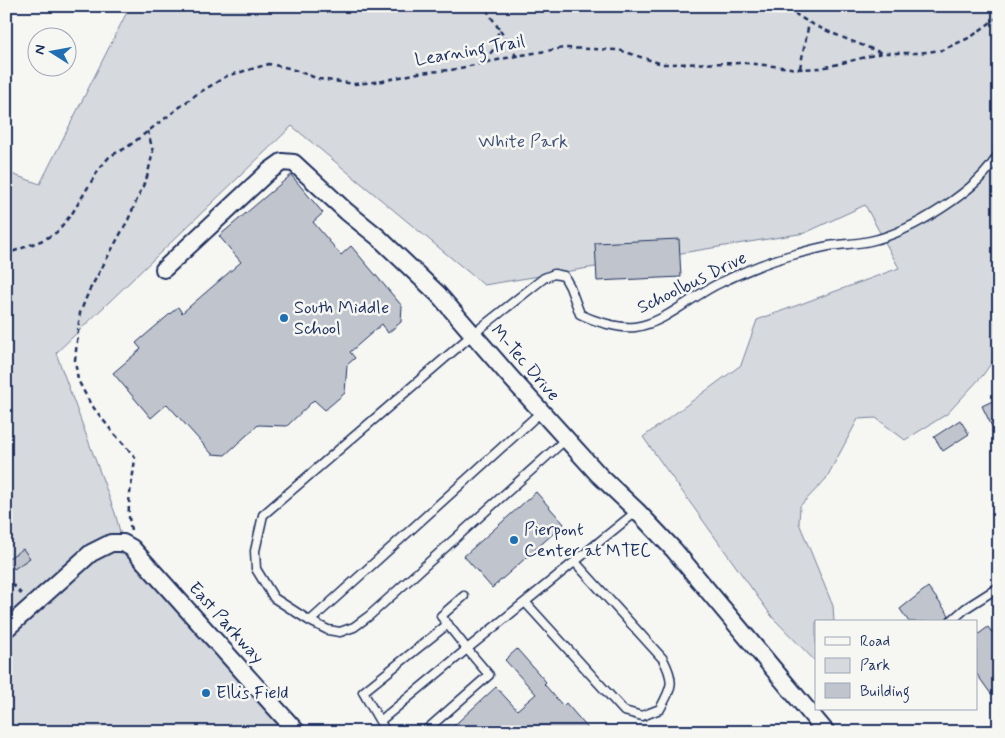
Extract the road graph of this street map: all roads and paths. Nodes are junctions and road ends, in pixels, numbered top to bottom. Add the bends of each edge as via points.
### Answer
1 (487, 6) edge
2 (789, 6) edge
3 (999, 16) edge
4 (809, 23) junction
5 (499, 29) junction
6 (882, 52) junction
7 (516, 56) junction
8 (484, 62) junction
9 (799, 69) junction
10 (148, 132) junction
11 (999, 153) edge
12 (6, 256) edge
13 (164, 269) dead end
14 (473, 334) junction
15 (541, 412) junction
16 (566, 439) junction
17 (637, 511) junction
18 (123, 543) junction
19 (574, 562) junction
20 (6, 577) edge
21 (999, 587) edge
22 (464, 596) dead end
23 (525, 602) junction
24 (31, 606) junction
25 (952, 620) edge
26 (310, 621) junction
27 (448, 624) junction
28 (6, 629) edge
29 (467, 649) junction
30 (380, 721) junction
31 (297, 732) edge
32 (386, 732) edge
33 (424, 732) edge
34 (826, 732) edge

1 - 5 path
2 - 4 path via 791,11
3 - 6 path, Learning Trail via 971,36 942,50
4 - 6 path
4 - 9 path
5 - 7 path
5 - 8 path via 495,47
6 - 9 path, Learning Trail via 822,68
7 - 8 path, Learning Trail
7 - 9 path, Learning Trail via 564,48 619,50 662,64 746,63
8 - 10 path, Learning Trail via 354,84 319,79 269,64 227,76 197,94
10 - 12 path, Learning Trail via 110,156 57,232
10 - 18 path via 152,152 147,176 80,313 76,351 78,380 90,403 135,457 128,496 131,530
11 - 14 lane, Schoolbus Drive via 979,179 951,202 909,226 871,240 793,254 753,269 719,283 654,322 634,327 591,320 580,314 564,276 554,274 527,290
13 - 14 street, M-Tec Drive via 268,172 282,162 294,163 438,294
14 - 15 street, M-Tec Drive
14 - 26 lane via 263,515 255,552 256,569 274,598
15 - 16 street, M-Tec Drive
15 - 26 lane
16 - 17 street, M-Tec Drive
16 - 26 lane via 354,627 340,632
17 - 19 lane
17 - 34 street, M-Tec Drive via 680,557
18 - 24 street via 111,543 91,554
18 - 31 street, East Parkway via 132,548
19 - 23 lane
19 - 23 lane via 663,659 672,676 660,709 642,716 624,711
20 - 24 path
21 - 25 lane
22 - 27 lane via 441,616
23 - 29 lane
24 - 28 street
27 - 29 lane
27 - 30 lane via 363,692
29 - 30 lane
29 - 33 lane via 489,676
30 - 32 lane

